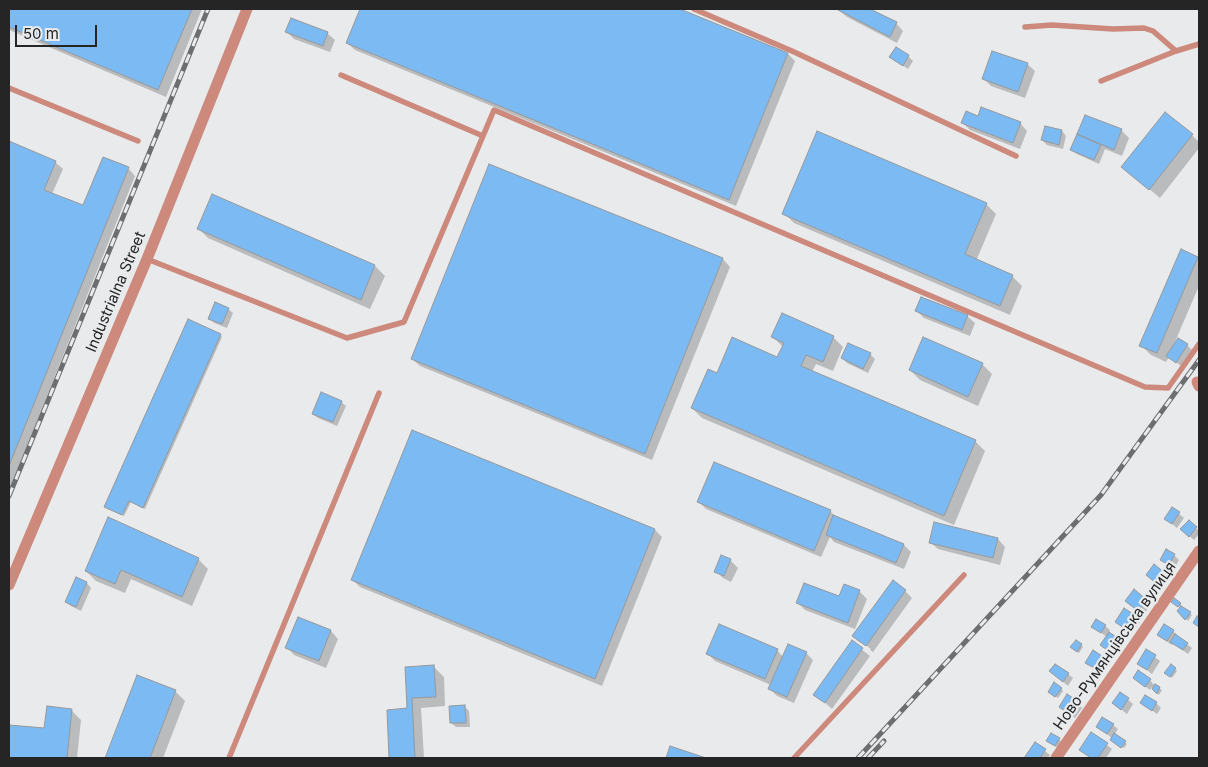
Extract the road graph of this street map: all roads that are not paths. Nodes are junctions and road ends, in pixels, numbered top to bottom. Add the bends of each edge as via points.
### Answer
1 (247, 9) edge
2 (694, 9) edge
3 (1025, 27) dead end
4 (1199, 44) edge
5 (1176, 51) junction
6 (341, 75) dead end
7 (1101, 81) dead end
8 (9, 88) edge
9 (483, 136) junction
10 (138, 141) dead end
11 (1016, 156) dead end
12 (147, 259) junction
13 (1199, 344) edge
14 (379, 393) dead end
15 (1199, 551) edge
16 (964, 575) dead end
17 (9, 585) edge
18 (229, 758) edge
19 (794, 758) edge
20 (1056, 758) edge

1 - 12 street, Industrialna Street
2 - 11 lane
3 - 5 lane via 1052,24 1144,28
4 - 5 lane
5 - 7 lane
6 - 9 lane
8 - 10 lane
9 - 12 lane via 404,322 347,338
9 - 13 lane via 494,110 1145,387 1168,388
12 - 17 street, Industrialna Street
14 - 18 lane
15 - 20 street, Ново-Румянцівська вулиця
16 - 19 lane

